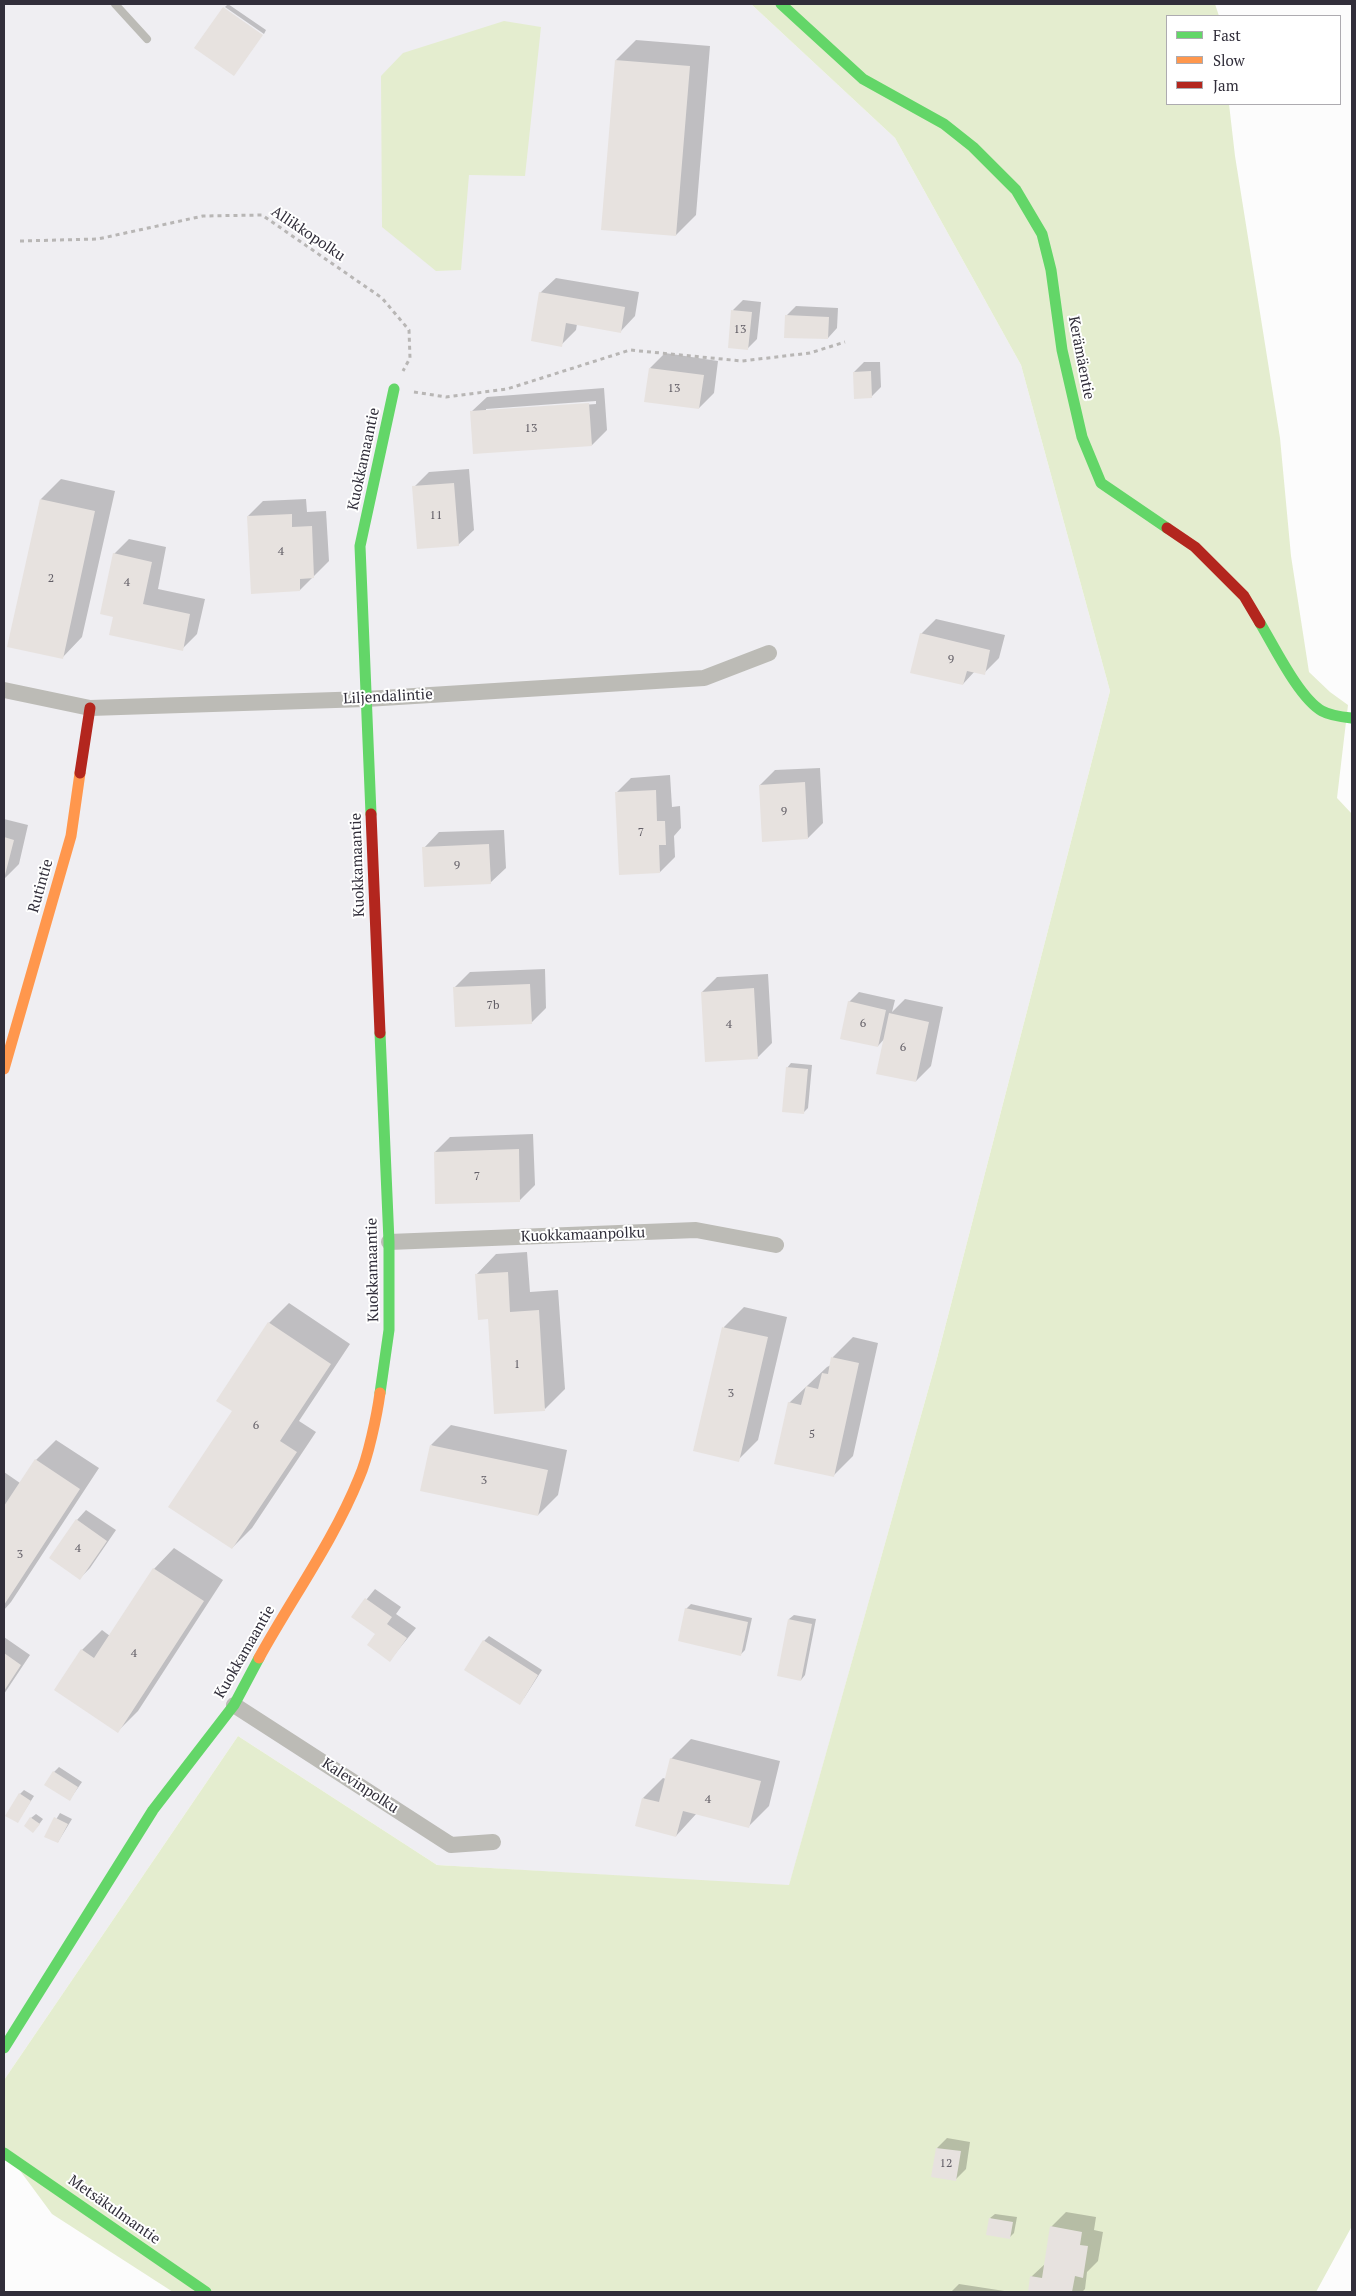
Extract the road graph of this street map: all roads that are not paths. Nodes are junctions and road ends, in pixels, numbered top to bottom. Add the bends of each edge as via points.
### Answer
1 (115, 4) edge
2 (781, 4) edge
3 (147, 39) dead end
4 (394, 389) road end
5 (769, 653) dead end
6 (4, 690) edge
7 (366, 699) junction
8 (90, 708) junction
9 (1352, 718) edge
10 (4, 1069) edge
11 (389, 1242) junction
12 (776, 1245) dead end
13 (234, 1704) junction
14 (493, 1842) dead end
15 (4, 2048) edge
16 (4, 2153) edge
17 (206, 2292) edge

1 - 3 lane
2 - 9 street, Kerämäentie via 863,79 944,124 973,147 1016,190 1042,234 1051,270 1062,350 1082,437 1101,483 1195,547 1244,596 1308,698 1322,711
4 - 7 street, Kuokkamaantie via 360,546
5 - 7 street, Liljendalintie via 704,678
6 - 8 street, Liljendalintie
7 - 8 street, Liljendalintie
7 - 11 street, Kuokkamaantie
8 - 10 street, Rutintie via 71,836
11 - 12 street, Kuokkamaanpolku via 696,1230
11 - 13 street, Kuokkamaantie via 389,1330 379,1401 360,1477 321,1555 280,1620
13 - 14 street, Kalevinpolku via 451,1845
13 - 15 street, Kuokkamaantie via 153,1810
16 - 17 street, Metsäkulmantie

